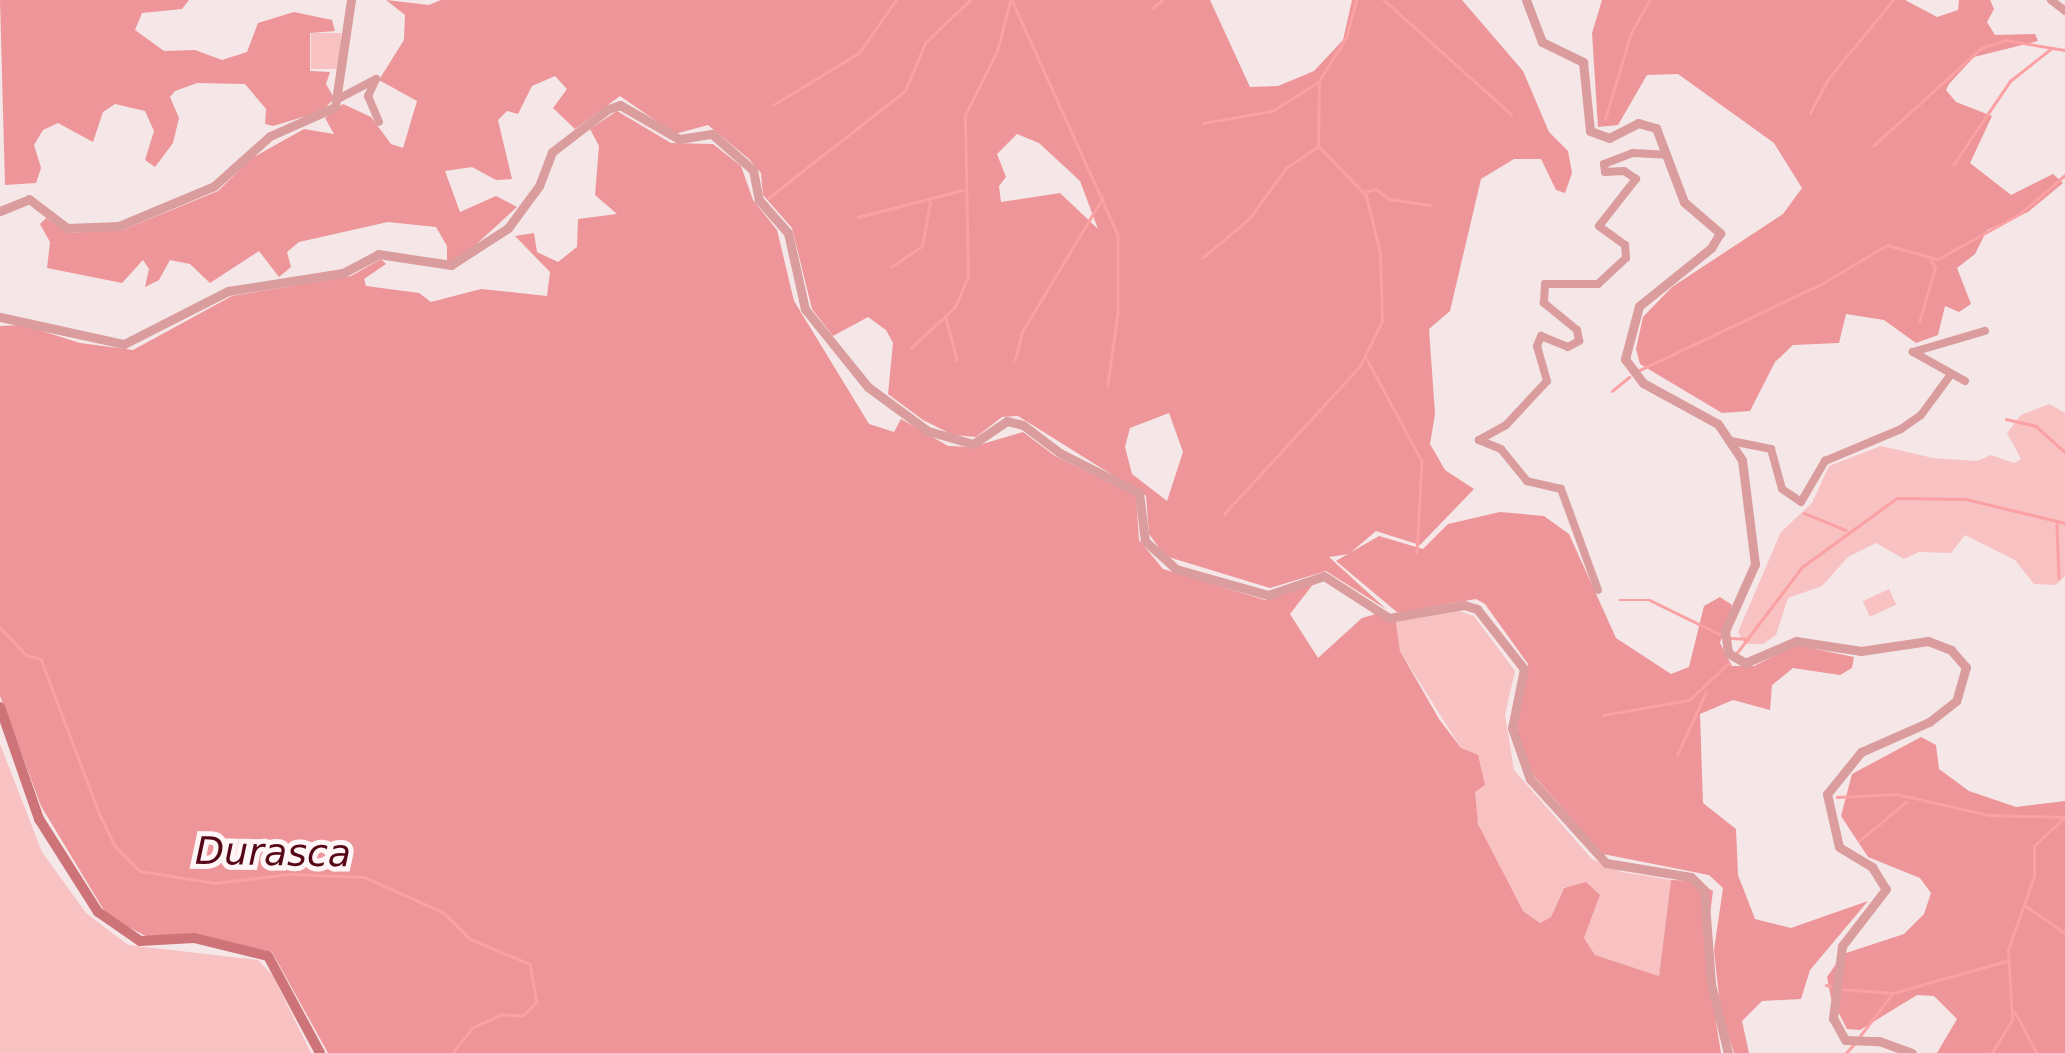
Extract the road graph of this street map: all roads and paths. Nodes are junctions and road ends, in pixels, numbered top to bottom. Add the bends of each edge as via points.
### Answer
1 (351, 0) edge
2 (1526, 0) edge
3 (2057, 1) edge
4 (2065, 10) edge
5 (340, 98) junction
6 (379, 122) dead end
7 (1666, 155) junction
8 (0, 212) edge
9 (0, 317) edge
10 (1985, 330) dead end
11 (1950, 377) junction
12 (1964, 380) dead end
13 (1732, 441) junction
14 (1598, 590) dead end
15 (0, 708) edge
16 (320, 1053) edge
17 (1728, 1053) edge
18 (1912, 1053) edge

1 - 5 street
2 - 7 street via 1542,42 1583,62 1590,131 1609,138 1650,124
3 - 4 street
5 - 6 street via 376,79 368,96
5 - 8 street via 323,115 270,136 214,186 154,206 125,225 67,228 29,199
7 - 13 street via 1684,202 1712,222 1720,238 1639,306 1625,359 1636,377
7 - 14 street via 1634,153 1604,164 1605,172 1624,170 1636,179 1599,226 1625,245 1626,258 1598,284 1545,284 1544,303 1572,325 1579,341 1568,347 1541,336 1536,346 1546,381 1506,425 1480,440 1501,449 1527,482 1561,489
9 - 17 street via 124,344 228,291 343,273 378,254 451,266 508,228 536,192 552,152 608,109 620,105 679,139 712,134 753,170 759,200 788,233 805,309 868,387 928,431 972,444 1007,422 1023,424 1060,454 1140,493 1145,540 1176,570 1268,595 1324,576 1389,618 1477,609 1524,669 1512,728 1530,778 1606,863 1691,877 1704,890 1711,984
10 - 11 street via 1914,352 1935,360
11 - 12 street
11 - 13 street via 1900,429 1825,461 1813,490 1796,501 1782,488 1771,449
13 - 18 street via 1746,472 1755,564 1724,636 1732,658 1745,663 1796,642 1862,651 1928,641 1951,650 1966,667 1956,702 1929,722 1861,752 1827,794 1840,847 1872,867 1886,890 1842,946 1833,1018 1846,1040 1879,1041
15 - 16 main road via 39,820 98,912 140,941 194,938 268,956

